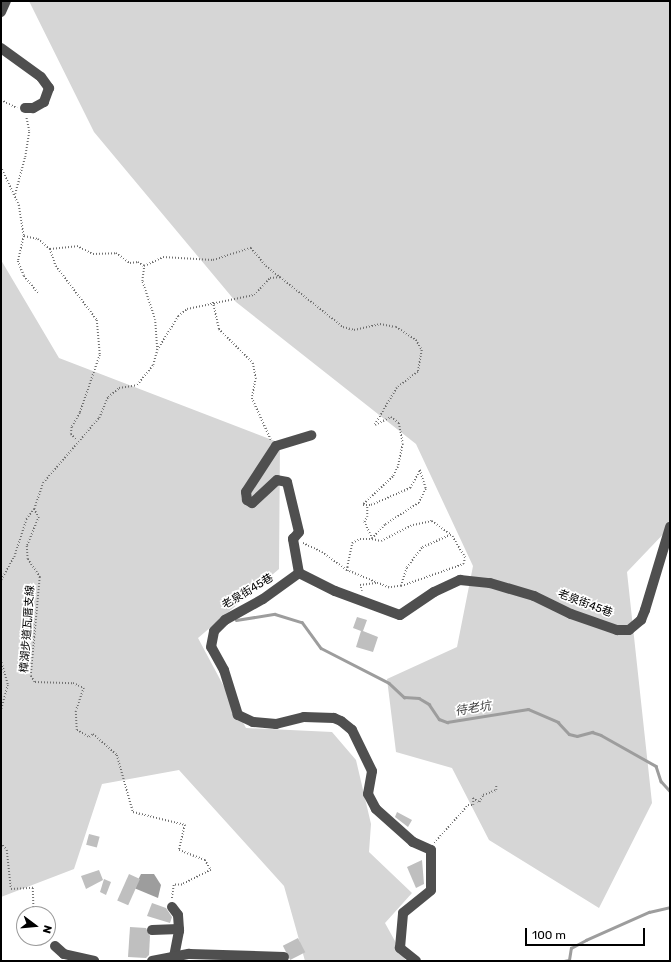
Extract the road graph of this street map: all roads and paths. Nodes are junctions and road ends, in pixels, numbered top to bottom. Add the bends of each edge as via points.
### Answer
1 (6, 1) edge
2 (1, 12) edge
3 (1, 48) edge
4 (1, 100) edge
5 (25, 108) junction
6 (1, 167) edge
7 (14, 195) junction
8 (24, 236) junction
9 (50, 249) junction
10 (144, 266) junction
11 (282, 277) junction
12 (39, 294) dead end
13 (213, 302) junction
14 (157, 350) junction
15 (311, 436) dead end
16 (77, 440) junction
17 (276, 446) junction
18 (367, 506) junction
19 (34, 509) junction
20 (670, 527) edge
21 (451, 535) junction
22 (293, 539) junction
23 (372, 539) junction
24 (348, 571) junction
25 (299, 573) junction
26 (1, 580) edge
27 (378, 583) junction
28 (1, 584) edge
29 (401, 586) junction
30 (366, 602) junction
31 (1, 626) edge
32 (1, 660) edge
33 (1, 712) edge
34 (496, 786) dead end
35 (1, 843) edge
36 (431, 850) junction
37 (34, 906) edge
38 (172, 907) joint
39 (179, 929) junction
40 (152, 930) dead end
41 (55, 946) dead end
42 (284, 957) dead end
43 (174, 960) edge
44 (94, 961) edge
45 (152, 961) edge
46 (416, 961) edge

1 - 2 street
3 - 5 street via 41,77 49,88 44,102 33,108
4 - 5 path via 18,108
5 - 7 path via 29,131
6 - 7 path
7 - 8 path
8 - 9 path via 38,239
8 - 12 path via 18,261 24,276
9 - 10 path via 77,246 93,254 116,253 130,263 138,262
9 - 16 path via 56,266 98,320 100,355 80,414 72,427 71,434
10 - 11 path via 163,257 212,260 251,248 266,266
10 - 14 path via 142,281 155,320
11 - 13 path via 270,278 254,295
11 - 18 path via 343,327 354,330 380,324 396,327 416,340 422,350 418,372 397,388 374,425 391,416 399,423 403,444 393,477 367,499 364,505
13 - 14 path via 187,308 178,316
13 - 17 path via 219,329 253,362 256,378 252,398
14 - 16 path via 153,365 141,381 119,388 108,396 99,418
15 - 17 street
16 - 19 path via 43,482
17 - 22 street via 252,479 246,492 247,500 252,504 277,480 287,482 299,532
18 - 23 path via 368,517 364,522
18 - 23 path via 410,488 420,470 426,489 419,503 385,525
19 - 26 path via 26,519 14,557
19 - 38 path, 樟湖步道瓦厝支線 via 39,517 27,546 28,559 40,577 32,676 35,682 72,683 84,688 76,711 77,730 89,737 93,734 117,755 133,812 185,825 179,850 208,863 211,870 182,885 174,885
20 - 30 street, 老泉街45巷 via 645,610 641,620 629,630 617,630 571,614 534,596 490,583 460,580 434,592 400,615
21 - 23 path via 432,521 413,525 381,541
21 - 29 path via 417,552
21 - 29 path via 465,558 463,564
22 - 24 path via 322,552
22 - 25 street
23 - 24 path via 360,539 352,543 347,561
24 - 27 path
25 - 30 street, 老泉街45巷
25 - 36 street, 老泉街45巷 via 263,599 225,620 214,631 211,647 224,670 238,715 254,722 276,724 304,717 334,718 341,721 352,730 372,771 368,794 376,809 413,842
27 - 29 path via 389,588
27 - 30 path via 359,586
28 - 31 path
32 - 33 path via 8,684
34 - 36 path via 496,790 483,795 479,802 472,798 473,805 468,805 457,819 450,823
35 - 37 path via 7,850 10,888 33,888
36 - 46 street via 431,890 403,913 400,948
38 - 39 street via 178,915
39 - 40 street
39 - 43 street
41 - 44 street via 64,954
42 - 43 street via 189,954
43 - 45 street

